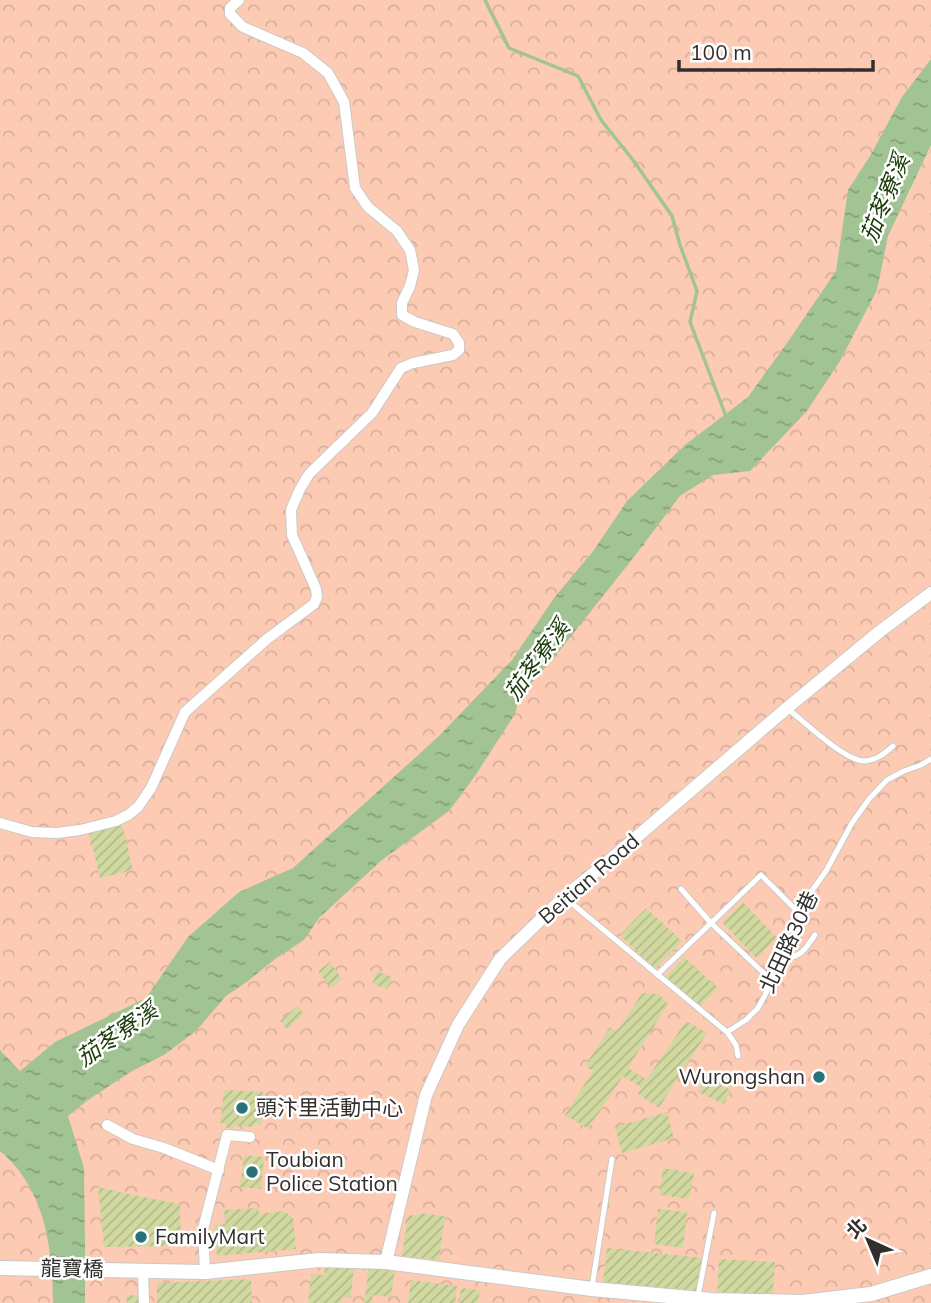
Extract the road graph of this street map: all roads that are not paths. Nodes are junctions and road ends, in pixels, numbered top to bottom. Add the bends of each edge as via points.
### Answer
1 (239, 0) edge
2 (931, 593) edge
3 (787, 708) junction
4 (893, 746) dead end
5 (931, 760) edge
6 (0, 822) edge
7 (681, 889) dead end
8 (564, 897) junction
9 (802, 915) junction
10 (711, 923) junction
11 (815, 935) dead end
12 (785, 958) junction
13 (657, 975) junction
14 (772, 981) junction
15 (727, 1032) junction
16 (738, 1056) dead end
17 (107, 1125) dead end
18 (250, 1137) dead end
19 (612, 1159) dead end
20 (219, 1170) junction
21 (714, 1213) dead end
22 (386, 1262) junction
23 (0, 1268) edge
24 (144, 1270) junction
25 (205, 1272) junction
26 (931, 1276) edge
27 (592, 1289) junction
28 (697, 1299) junction
29 (144, 1303) edge

1 - 6 street via 230,14 243,27 303,53 328,73 344,102 355,188 410,250 414,270 402,315 453,334 459,350 401,368 372,413 309,474 291,510 292,535 316,589 314,604 185,712 138,807 116,821 57,833 32,832
2 - 3 street, Beitian Road
3 - 4 lane via 850,758 878,758
3 - 8 street, Beitian Road
5 - 9 lane, 北田路30巷 via 887,780 870,799 809,895
7 - 10 lane
8 - 13 lane
8 - 22 street, Beitian Road via 500,959 446,1049 426,1095
9 - 10 lane via 761,875
9 - 12 lane, 北田路30巷
10 - 13 lane
10 - 14 lane
11 - 12 lane via 795,957
12 - 14 lane, 北田路30巷
13 - 15 lane
14 - 15 lane, 北田路30巷 via 758,1008
15 - 16 lane
17 - 20 street
18 - 20 street via 228,1135
19 - 27 lane
20 - 25 street via 203,1229
21 - 28 lane
22 - 25 main road, 龍寶橋 via 319,1260
22 - 27 main road, 龍寶橋
23 - 24 main road, 龍寶橋
24 - 25 main road, 龍寶橋
24 - 29 street
26 - 28 main road, 龍寶橋 via 871,1294 802,1302
27 - 28 main road, 龍寶橋

